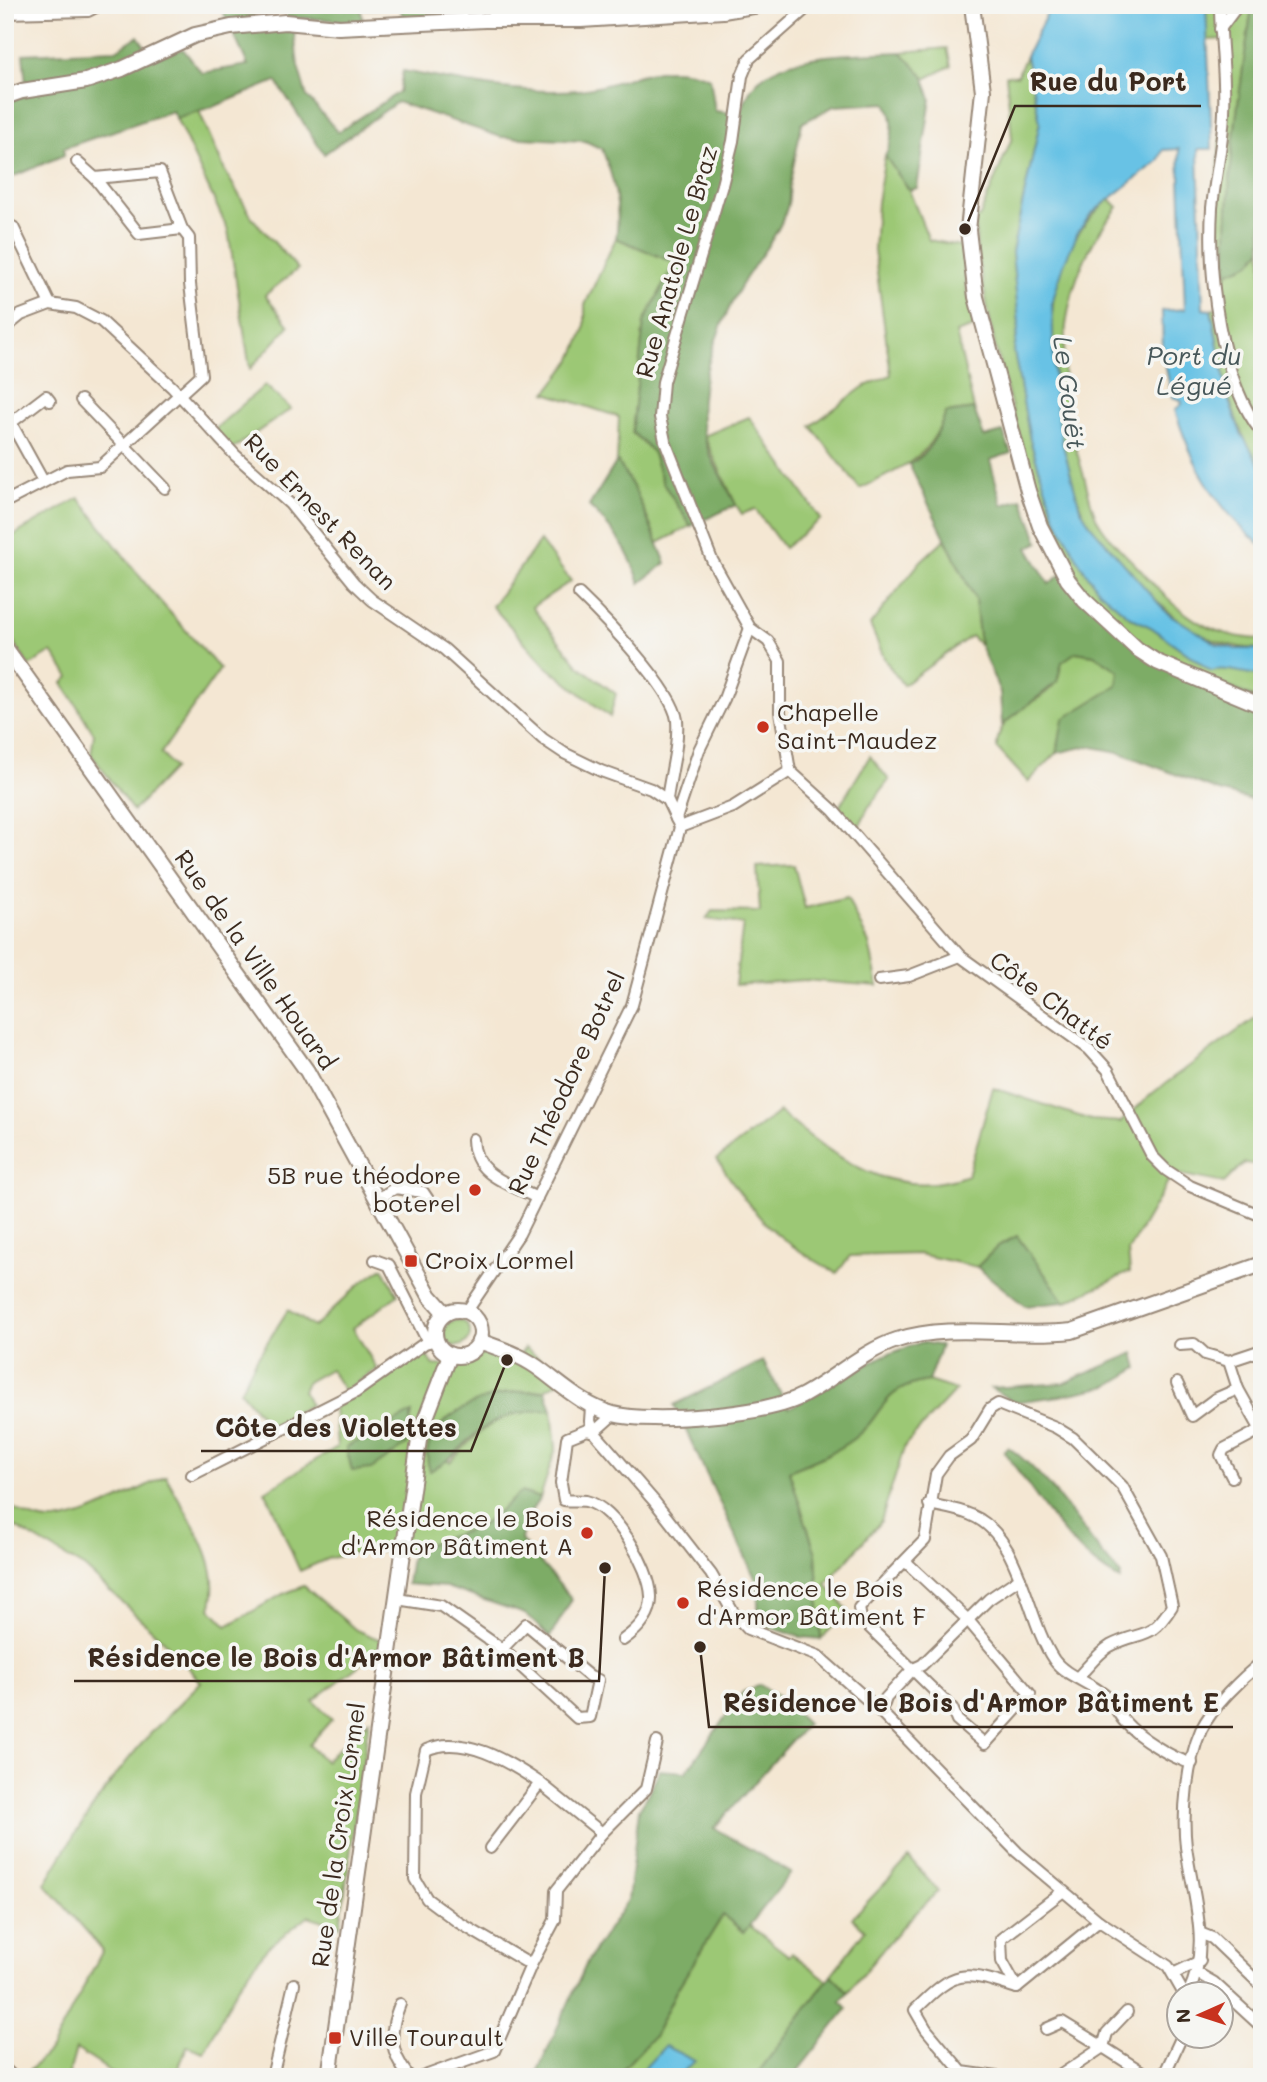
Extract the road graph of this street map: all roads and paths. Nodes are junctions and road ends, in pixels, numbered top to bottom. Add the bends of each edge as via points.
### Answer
1 (100, 5) edge
2 (759, 5) edge
3 (810, 5) edge
4 (972, 5) edge
5 (1220, 5) edge
6 (1238, 5) edge
7 (5, 13) edge
8 (1220, 29) junction
9 (5, 97) edge
10 (77, 162) dead end
11 (95, 178) junction
12 (182, 229) junction
13 (5, 240) edge
14 (50, 304) junction
15 (5, 328) edge
16 (177, 395) junction
17 (81, 400) dead end
18 (50, 401) dead end
19 (8, 424) edge
20 (1262, 433) edge
21 (124, 445) junction
22 (43, 481) junction
23 (165, 488) dead end
24 (5, 502) edge
25 (579, 594) dead end
26 (750, 628) junction
27 (5, 647) edge
28 (1262, 706) edge
29 (790, 771) junction
30 (667, 800) junction
31 (678, 823) junction
32 (960, 956) junction
33 (879, 980) dead end
34 (473, 1139) dead end
35 (537, 1198) junction
36 (377, 1200) junction
37 (429, 1201) dead end
38 (1262, 1216) edge
39 (375, 1260) dead end
40 (1262, 1264) edge
41 (467, 1311) junction
42 (445, 1313) junction
43 (432, 1341) junction
44 (480, 1341) junction
45 (1180, 1345) dead end
46 (1262, 1350) edge
47 (450, 1355) junction
48 (1229, 1361) junction
49 (1177, 1383) dead end
50 (1238, 1389) junction
51 (591, 1407) junction
52 (614, 1414) junction
53 (1261, 1431) edge
54 (594, 1432) junction
55 (192, 1475) dead end
56 (1232, 1477) dead end
57 (929, 1504) junction
58 (906, 1562) junction
59 (1020, 1578) junction
60 (397, 1599) junction
61 (967, 1619) junction
62 (623, 1640) dead end
63 (502, 1649) junction
64 (1262, 1662) edge
65 (917, 1670) junction
66 (1078, 1677) junction
67 (882, 1707) junction
68 (657, 1742) dead end
69 (1192, 1763) junction
70 (540, 1783) junction
71 (602, 1833) junction
72 (490, 1847) dead end
73 (1062, 1892) junction
74 (1099, 1920) junction
75 (1202, 1934) junction
76 (1200, 1961) junction
77 (531, 1965) junction
78 (1197, 1973) junction
79 (1173, 1974) junction
80 (1177, 1980) edge
81 (1193, 1980) edge
82 (294, 1984) dead end
83 (1262, 1986) edge
84 (1017, 1988) junction
85 (400, 2004) dead end
86 (1127, 2012) dead end
87 (1262, 2026) edge
88 (1046, 2029) dead end
89 (1103, 2047) junction
90 (1176, 2050) edge
91 (5, 2069) edge
92 (13, 2077) edge
93 (272, 2077) edge
94 (329, 2077) edge
95 (409, 2077) edge
96 (422, 2077) edge
97 (997, 2077) edge
98 (1058, 2077) edge
99 (1150, 2077) edge
100 (1163, 2077) edge

1 - 7 street via 88,11
2 - 9 street via 581,20 339,27 285,22 231,27 195,36 86,81
3 - 26 street, Rue Anatole Le Braz via 749,59 738,92 722,185 663,382 660,417 665,441 712,560
4 - 28 street via 983,92 969,207 971,265 1040,526 1068,580 1117,633 1157,662
5 - 8 street
6 - 8 street
8 - 20 street via 1224,112 1211,228 1217,302 1239,397
10 - 11 street
11 - 12 street via 139,234
11 - 12 street via 160,172
12 - 16 street via 189,237 201,375
13 - 14 street via 15,231
14 - 15 street via 21,315
14 - 16 street, Rue Ernest Renan via 76,308 101,321
16 - 21 street
16 - 30 street, Rue Ernest Renan via 290,504 354,583 392,615 444,649 564,753
17 - 21 street
18 - 19 street via 46,396
19 - 22 street
21 - 22 street via 100,467 67,470
21 - 23 street
22 - 24 street
25 - 30 street via 614,629 671,702 677,719 676,745
26 - 29 street, Rue Anatole Le Braz via 768,641 780,661 780,712
26 - 31 street via 699,750
27 - 36 street, Rue de la Ville Houard via 307,1071
29 - 31 street via 733,807
29 - 32 street, Côte Chatté via 834,810
30 - 31 street
31 - 35 street, Rue Théodore Botrel via 632,1005
32 - 33 street via 909,976
32 - 38 street, Côte Chatté via 1089,1049 1108,1070 1152,1156 1166,1170 1212,1196
34 - 35 street via 483,1170
35 - 41 street, Rue Théodore Botrel via 519,1234
36 - 37 street via 395,1188 424,1192
36 - 42 street, Rue de la Ville Houard via 430,1296
39 - 43 street via 389,1265
40 - 52 street via 1072,1331 1045,1335 945,1333 897,1340 779,1405 639,1419
41 - 42 street
41 - 44 street via 478,1321
42 - 43 street
43 - 47 street
43 - 55 street via 356,1392
44 - 47 street via 470,1353
44 - 51 street via 535,1366
45 - 48 street via 1194,1344 1205,1354
46 - 48 street
47 - 60 street, Rue de la Croix Lormel via 420,1433
48 - 50 street
49 - 50 street via 1192,1416
50 - 53 street
51 - 52 street
51 - 54 street
52 - 54 street
53 - 56 street via 1224,1449 1221,1455
54 - 62 street via 567,1438 561,1483 564,1500 587,1501 606,1511 625,1534 648,1577 652,1598 646,1616
54 - 67 street via 654,1501 748,1629 818,1656
57 - 58 street via 925,1540
57 - 59 street via 972,1515 990,1529
57 - 66 street via 936,1474 949,1456 971,1440 998,1404 1055,1427 1085,1448 1122,1486 1161,1556 1171,1606 1160,1626 1104,1650
58 - 61 street
58 - 65 street via 859,1608 861,1619
59 - 61 street
59 - 66 street via 1052,1657
60 - 63 street via 441,1606
60 - 94 street, Rue de la Croix Lormel
61 - 65 street
61 - 65 street via 1030,1694 985,1744 957,1720 952,1708
63 - 63 street via 577,1718 590,1717 598,1680 526,1624
64 - 69 street via 1239,1681 1201,1729
65 - 67 street
66 - 69 street via 1110,1699 1126,1724 1166,1752
67 - 73 street via 1017,1852
68 - 71 street via 646,1789
69 - 75 street via 1186,1845
70 - 71 street
70 - 72 street
70 - 77 street via 500,1758 441,1743 426,1750 416,1793 415,1879 427,1899
71 - 77 street via 556,1891 555,1920
73 - 74 street
73 - 84 street via 1000,1940 1002,1961
74 - 79 street via 1160,1959
74 - 84 street
75 - 76 street
75 - 83 street via 1212,1938
76 - 78 street
76 - 79 street
77 - 96 street via 494,2051
78 - 81 street
78 - 87 street
79 - 80 street
82 - 93 street
84 - 97 street via 960,1975 943,1982 915,2010 962,2072
85 - 95 street via 392,2042 394,2057
86 - 89 street via 1107,2033
88 - 89 street via 1062,2022
89 - 98 street
89 - 99 street
90 - 100 street
91 - 92 street

